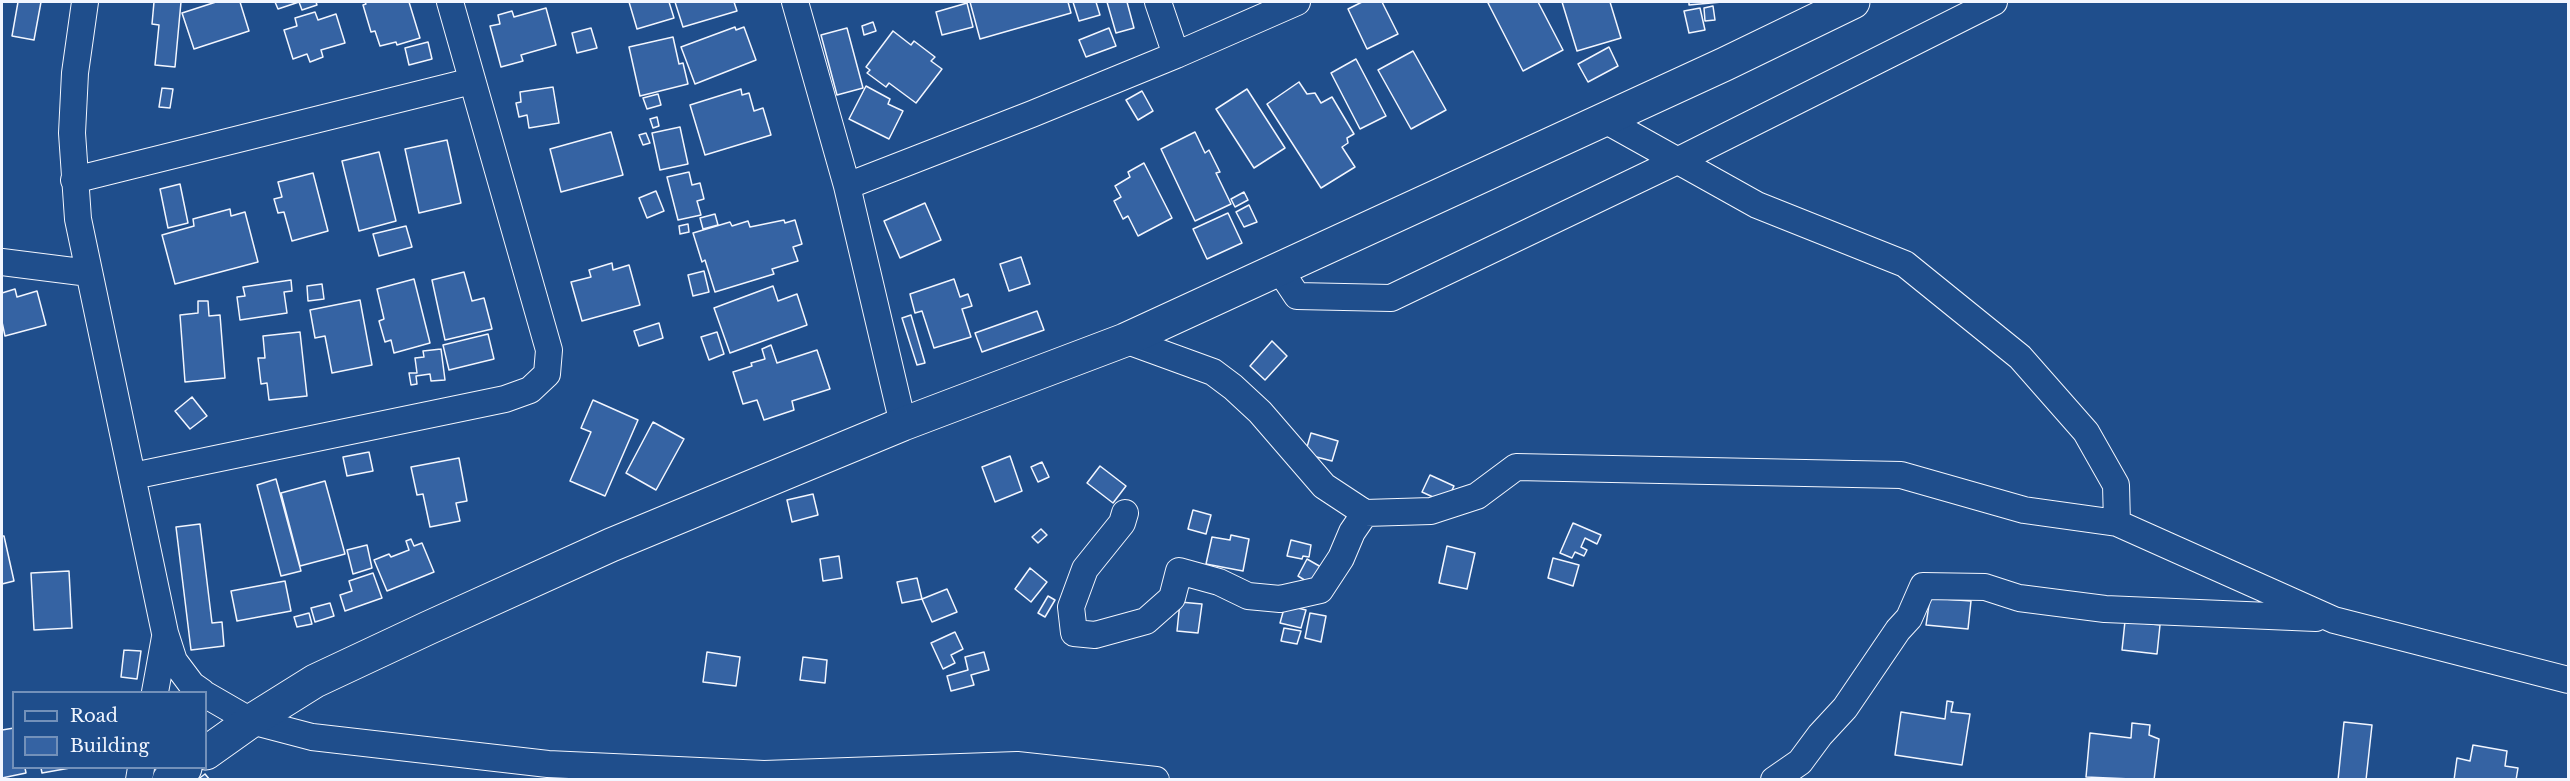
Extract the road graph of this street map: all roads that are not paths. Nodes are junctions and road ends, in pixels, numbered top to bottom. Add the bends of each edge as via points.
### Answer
1 (85, 2) edge
2 (450, 2) edge
3 (795, 2) edge
4 (1158, 2) edge
5 (1297, 2) edge
6 (1852, 2) edge
7 (1994, 2) edge
8 (1176, 55) junction
9 (472, 81) junction
10 (1603, 119) junction
11 (1677, 160) junction
12 (74, 180) junction
13 (847, 186) junction
14 (2, 262) edge
15 (1279, 269) junction
16 (89, 273) junction
17 (1125, 340) junction
18 (903, 424) junction
19 (133, 476) junction
20 (1125, 513) dead end
21 (1365, 513) junction
22 (2117, 523) junction
23 (2334, 620) junction
24 (165, 633) junction
25 (2568, 680) edge
26 (155, 691) edge
27 (200, 691) edge
28 (207, 696) edge
29 (251, 721) junction
30 (207, 752) edge
31 (184, 769) edge
32 (169, 780) edge
33 (1156, 780) edge
34 (1774, 780) edge

1 - 12 street via 75,73
2 - 9 street
3 - 13 street
4 - 8 street
5 - 8 street
6 - 10 street
7 - 11 street
8 - 13 street
9 - 12 street
9 - 19 street via 549,350 547,374 531,390 505,399
10 - 11 street
10 - 15 street
11 - 15 street via 1391,298 1297,296
11 - 22 street via 1758,206 1905,264 2020,357 2086,432 2116,485
12 - 16 street
13 - 18 street
14 - 16 street
15 - 17 street
16 - 19 street
17 - 18 street
17 - 21 street via 1213,372 1260,412 1324,486
18 - 29 street via 611,545 428,627 315,681
19 - 24 street
20 - 21 street via 1122,523 1085,569 1071,607 1074,633 1095,635 1146,621 1172,598 1179,571 1219,582 1248,596 1280,599 1320,590
21 - 22 street via 1431,511 1477,496 1516,467 1901,475 2024,510
22 - 23 street
23 - 25 street
23 - 34 street via 2105,609 2019,598 1985,587 1923,586 1909,618 1845,708 1800,762
24 - 26 street
24 - 27 street via 174,661
28 - 29 street
29 - 30 street
29 - 33 street via 312,737 548,764 764,774 1017,765
31 - 32 street

